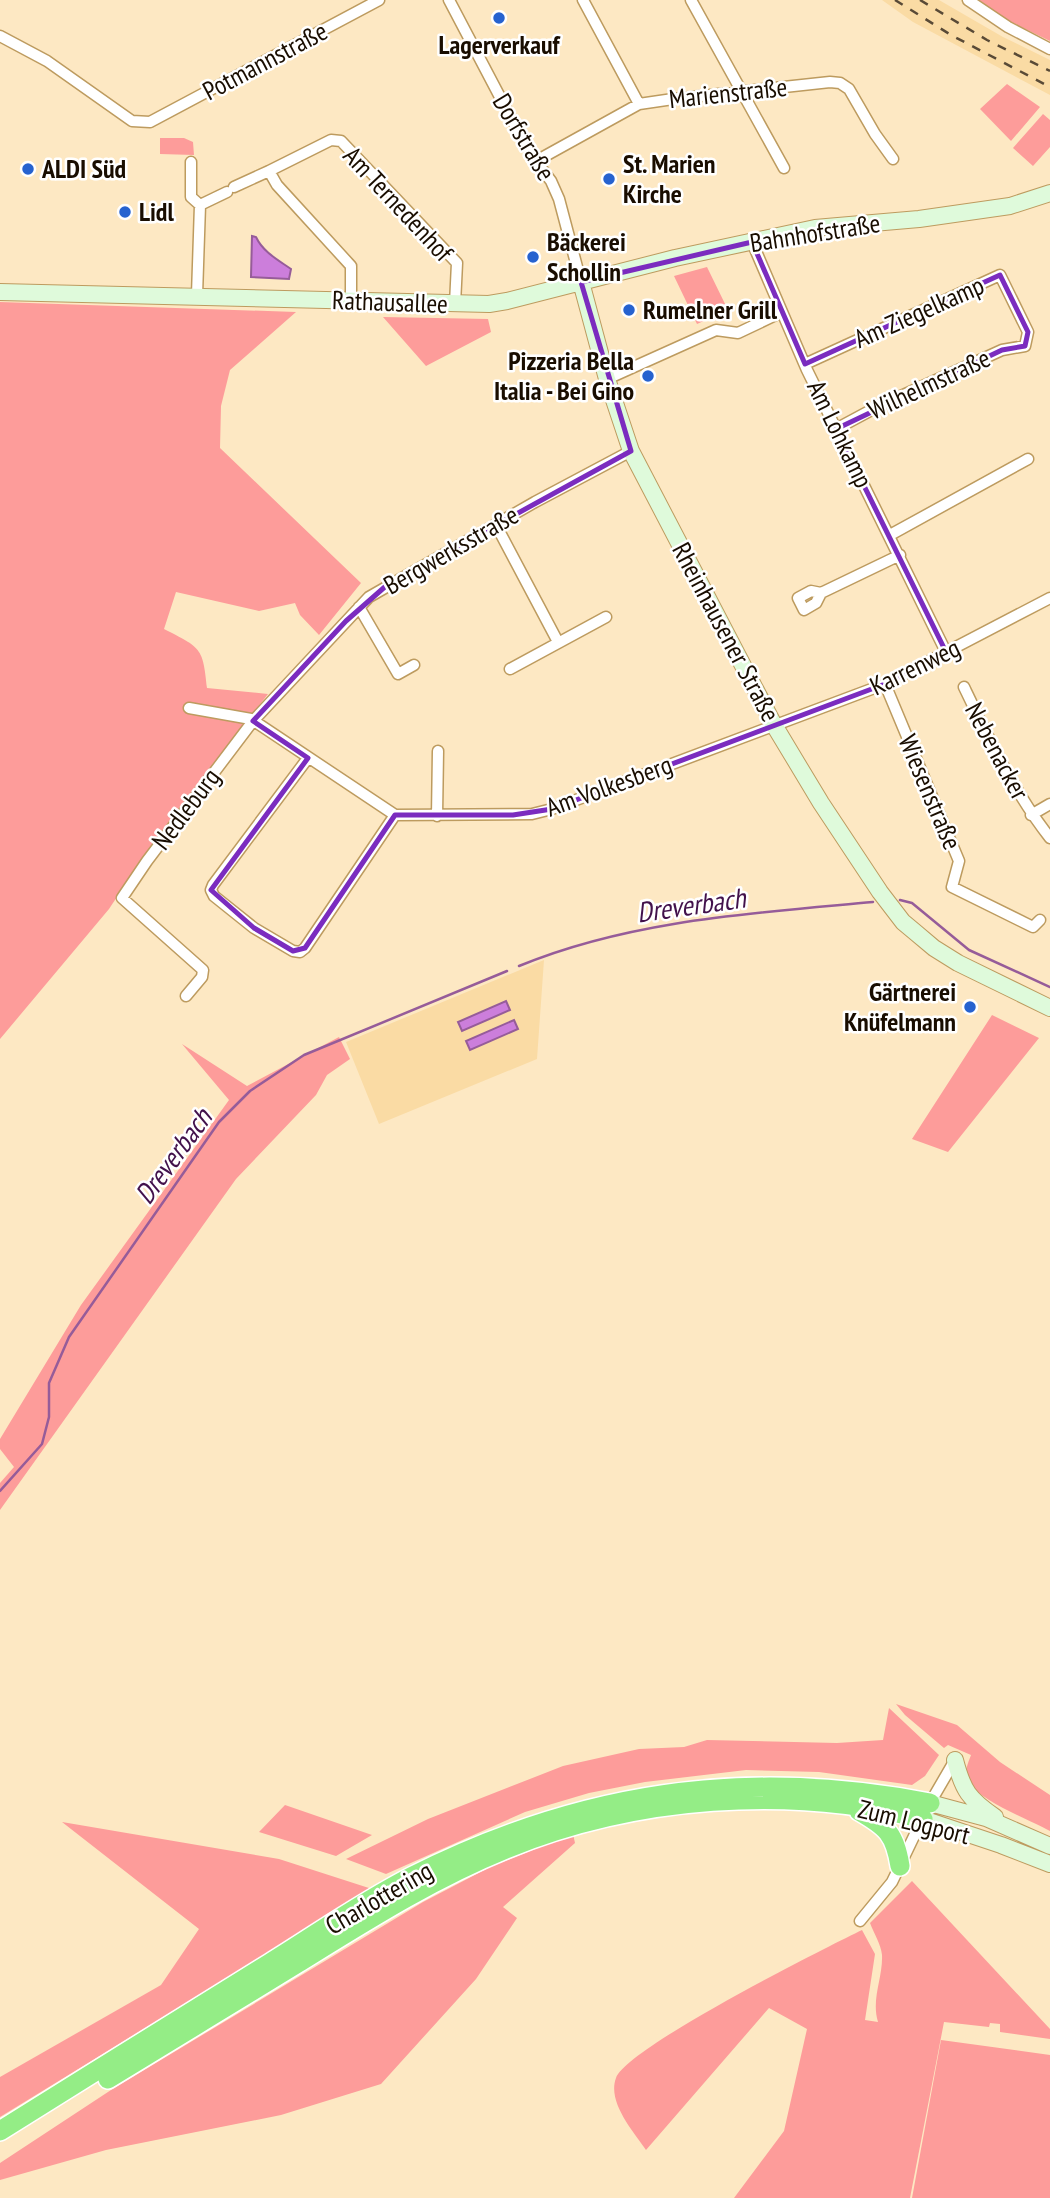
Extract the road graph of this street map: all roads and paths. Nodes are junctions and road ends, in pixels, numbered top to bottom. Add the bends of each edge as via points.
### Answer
1 (379, 0) edge
2 (450, 0) edge
3 (583, 0) edge
4 (691, 0) edge
5 (968, 0) edge
6 (0, 36) edge
7 (1050, 49) edge
8 (741, 92) junction
9 (639, 104) junction
10 (893, 159) dead end
11 (536, 161) junction
12 (191, 162) dead end
13 (785, 167) dead end
14 (269, 171) junction
15 (1050, 193) edge
16 (200, 205) junction
17 (752, 242) junction
18 (581, 282) junction
19 (0, 292) edge
20 (197, 296) junction
21 (351, 300) junction
22 (455, 304) junction
23 (782, 312) junction
24 (1025, 346) joint
25 (805, 364) junction
26 (607, 379) junction
27 (836, 429) junction
28 (631, 451) junction
29 (1028, 460) dead end
30 (496, 525) junction
31 (890, 535) junction
32 (900, 555) junction
33 (821, 593) dead end
34 (1050, 598) edge
35 (359, 607) junction
36 (606, 617) dead end
37 (558, 642) junction
38 (946, 652) junction
39 (414, 665) dead end
40 (510, 669) dead end
41 (885, 684) junction
42 (964, 687) dead end
43 (189, 708) dead end
44 (253, 721) junction
45 (774, 725) junction
46 (438, 751) dead end
47 (308, 758) junction
48 (1050, 804) edge
49 (395, 815) junction
50 (1031, 815) junction
51 (437, 816) junction
52 (1050, 838) edge
53 (1040, 920) dead end
54 (186, 996) dead end
55 (1050, 1008) edge
56 (955, 1760) joint
57 (802, 1786) joint
58 (773, 1800) joint
59 (849, 1805) junction
60 (926, 1811) junction
61 (1011, 1829) junction
62 (1050, 1846) edge
63 (1050, 1864) edge
64 (900, 1866) junction
65 (860, 1921) dead end
66 (0, 2131) edge
67 (0, 2146) edge

1 - 6 street, Potmannstraße via 150,122 132,121 47,61
2 - 11 street, Dorfstraße
3 - 9 street
4 - 8 street
5 - 7 street
8 - 9 street, Marienstraße
8 - 10 street, Marienstraße via 840,83 849,89
8 - 13 street
9 - 11 street, Marienstraße
11 - 18 street, Dorfstraße via 559,199
12 - 16 street via 191,197
14 - 16 street, Am Ternedenhof
14 - 21 street via 351,266
14 - 22 street, Am Ternedenhof via 331,140 341,141 457,263
15 - 17 main road, Bahnhofstraße via 1010,206 815,228
16 - 20 street
17 - 18 main road, Bahnhofstraße
17 - 23 street, Am Lohkamp
18 - 22 main road, Rathausallee via 507,301
18 - 26 main road, Rheinhausener Straße
19 - 20 main road, Rathausallee
20 - 21 main road, Rathausallee
21 - 22 main road, Rathausallee
23 - 25 street, Am Lohkamp
23 - 26 street via 738,333 716,330
24 - 25 street, Am Ziegelkamp via 1028,332 1000,275
24 - 27 street, Wilhelmstraße via 1002,350
25 - 27 street, Am Lohkamp
26 - 28 main road, Rheinhausener Straße
27 - 31 street, Am Lohkamp
28 - 30 street, Bergwerksstraße
28 - 45 main road, Rheinhausener Straße
29 - 31 street
30 - 35 street, Bergwerksstraße via 387,585
30 - 37 street
31 - 32 street, Am Lohkamp
32 - 33 street
32 - 38 street, Am Lohkamp
34 - 38 street, Karrenweg
35 - 39 street, Bergwerksstraße via 398,674
35 - 44 street, Nedleburg
36 - 37 street
37 - 40 street
38 - 41 street, Karrenweg
41 - 45 street, Karrenweg
41 - 53 street, Wiesenstraße via 959,861 952,887 1033,927
42 - 50 street, Nebenacker
43 - 44 street
44 - 47 street
44 - 54 street, Nedleburg via 122,898 203,970
45 - 51 street, Am Volkesberg via 552,809 513,815
45 - 55 main road, Rheinhausener Straße via 903,922 934,948
46 - 51 street
47 - 49 street
47 - 49 street via 211,890 254,928 293,951 305,948
48 - 50 street
49 - 51 street, Am Volkesberg
50 - 52 street, Nebenacker
56 - 60 street
56 - 61 main road via 964,1790
57 - 60 highway, Zum Logport via 864,1791
57 - 66 highway, Charlottering via 674,1792 601,1805 503,1835 456,1855 407,1879
58 - 59 highway, Zum Logport
58 - 67 highway, Charlottering via 673,1806 608,1818 532,1839 464,1867 410,1894
59 - 60 highway, Zum Logport
59 - 64 highway via 890,1833
60 - 61 main road, Zum Logport via 986,1818
60 - 63 main road, Zum Logport
60 - 64 street
61 - 62 main road, Zum Logport
64 - 65 street

